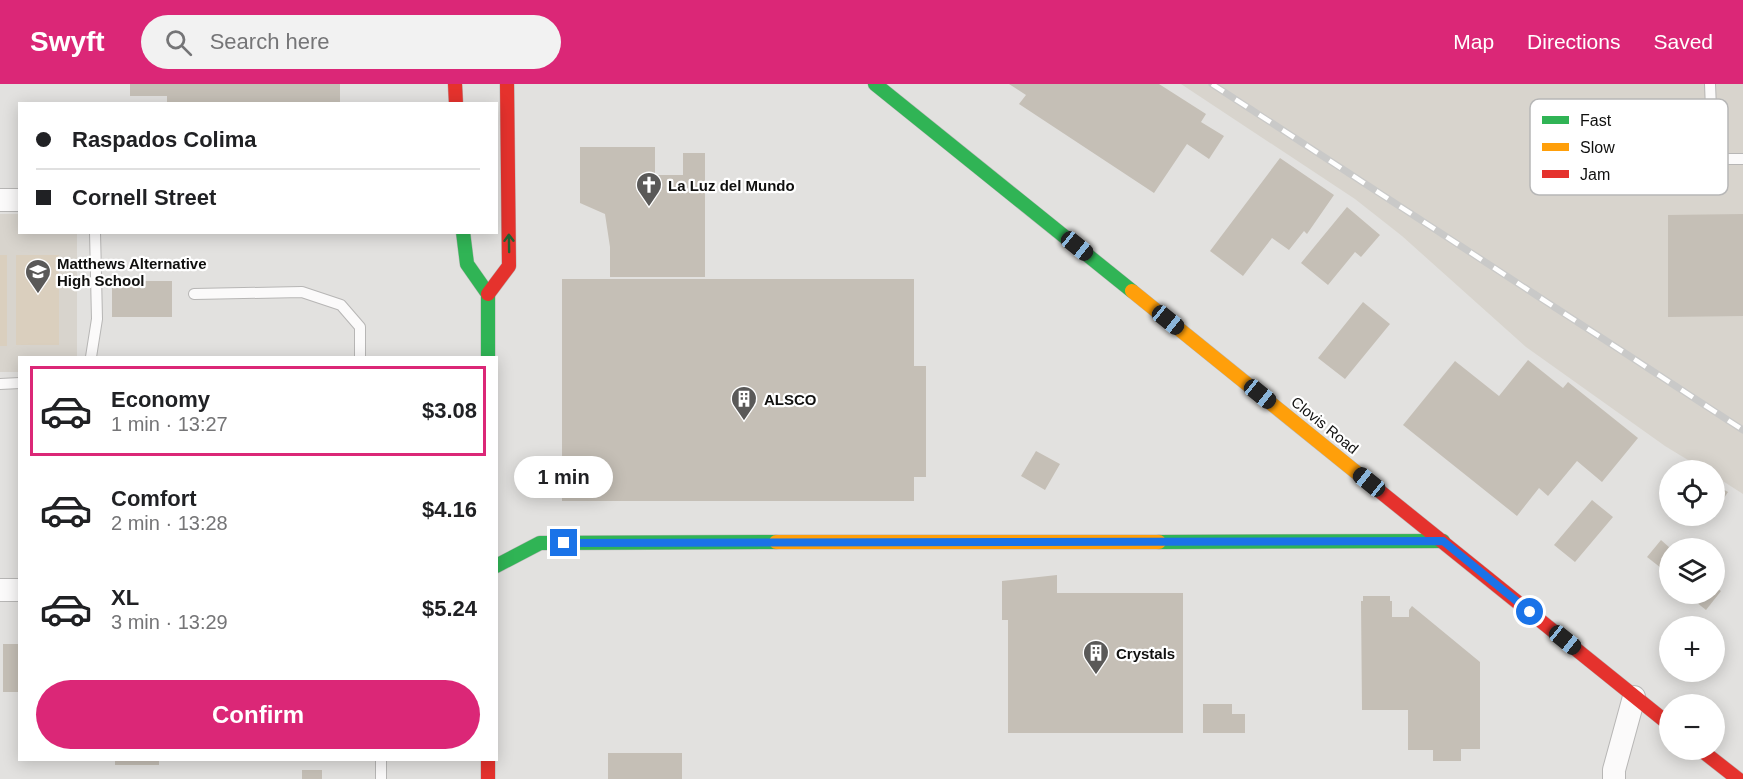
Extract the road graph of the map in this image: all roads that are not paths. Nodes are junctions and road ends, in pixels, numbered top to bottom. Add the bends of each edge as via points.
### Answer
1 (455, 84) edge
2 (507, 84) edge
3 (875, 84) edge
4 (1710, 84) edge
5 (1711, 99) edge
6 (456, 102) edge
7 (0, 200) edge
8 (18, 200) edge
9 (95, 234) edge
10 (464, 234) edge
11 (194, 294) dead end
12 (488, 294) junction
13 (91, 356) edge
14 (360, 356) edge
15 (488, 356) edge
16 (18, 383) edge
17 (0, 384) edge
18 (1443, 541) junction
19 (498, 565) edge
20 (0, 590) edge
21 (18, 590) edge
22 (1634, 697) junction
23 (1659, 716) edge
24 (1714, 760) edge
25 (381, 761) edge
26 (488, 761) edge
27 (381, 779) edge
28 (488, 779) edge
29 (1614, 779) edge
30 (1738, 779) edge

1 - 6 main road
12 -> 2 main road via 509,266
3 - 18 main road, Clovis Road
4 - 5 lane
7 - 8 street
9 - 13 lane via 97,320
10 - 12 main road via 467,264
11 - 14 lane via 302,292 341,305 360,327
12 - 15 main road
16 - 17 lane
18 - 19 main road via 540,543
18 - 22 main road, Clovis Road
20 - 21 street
22 - 23 main road, Clovis Road
22 - 29 street
24 - 30 main road
25 - 27 lane
26 - 28 main road

